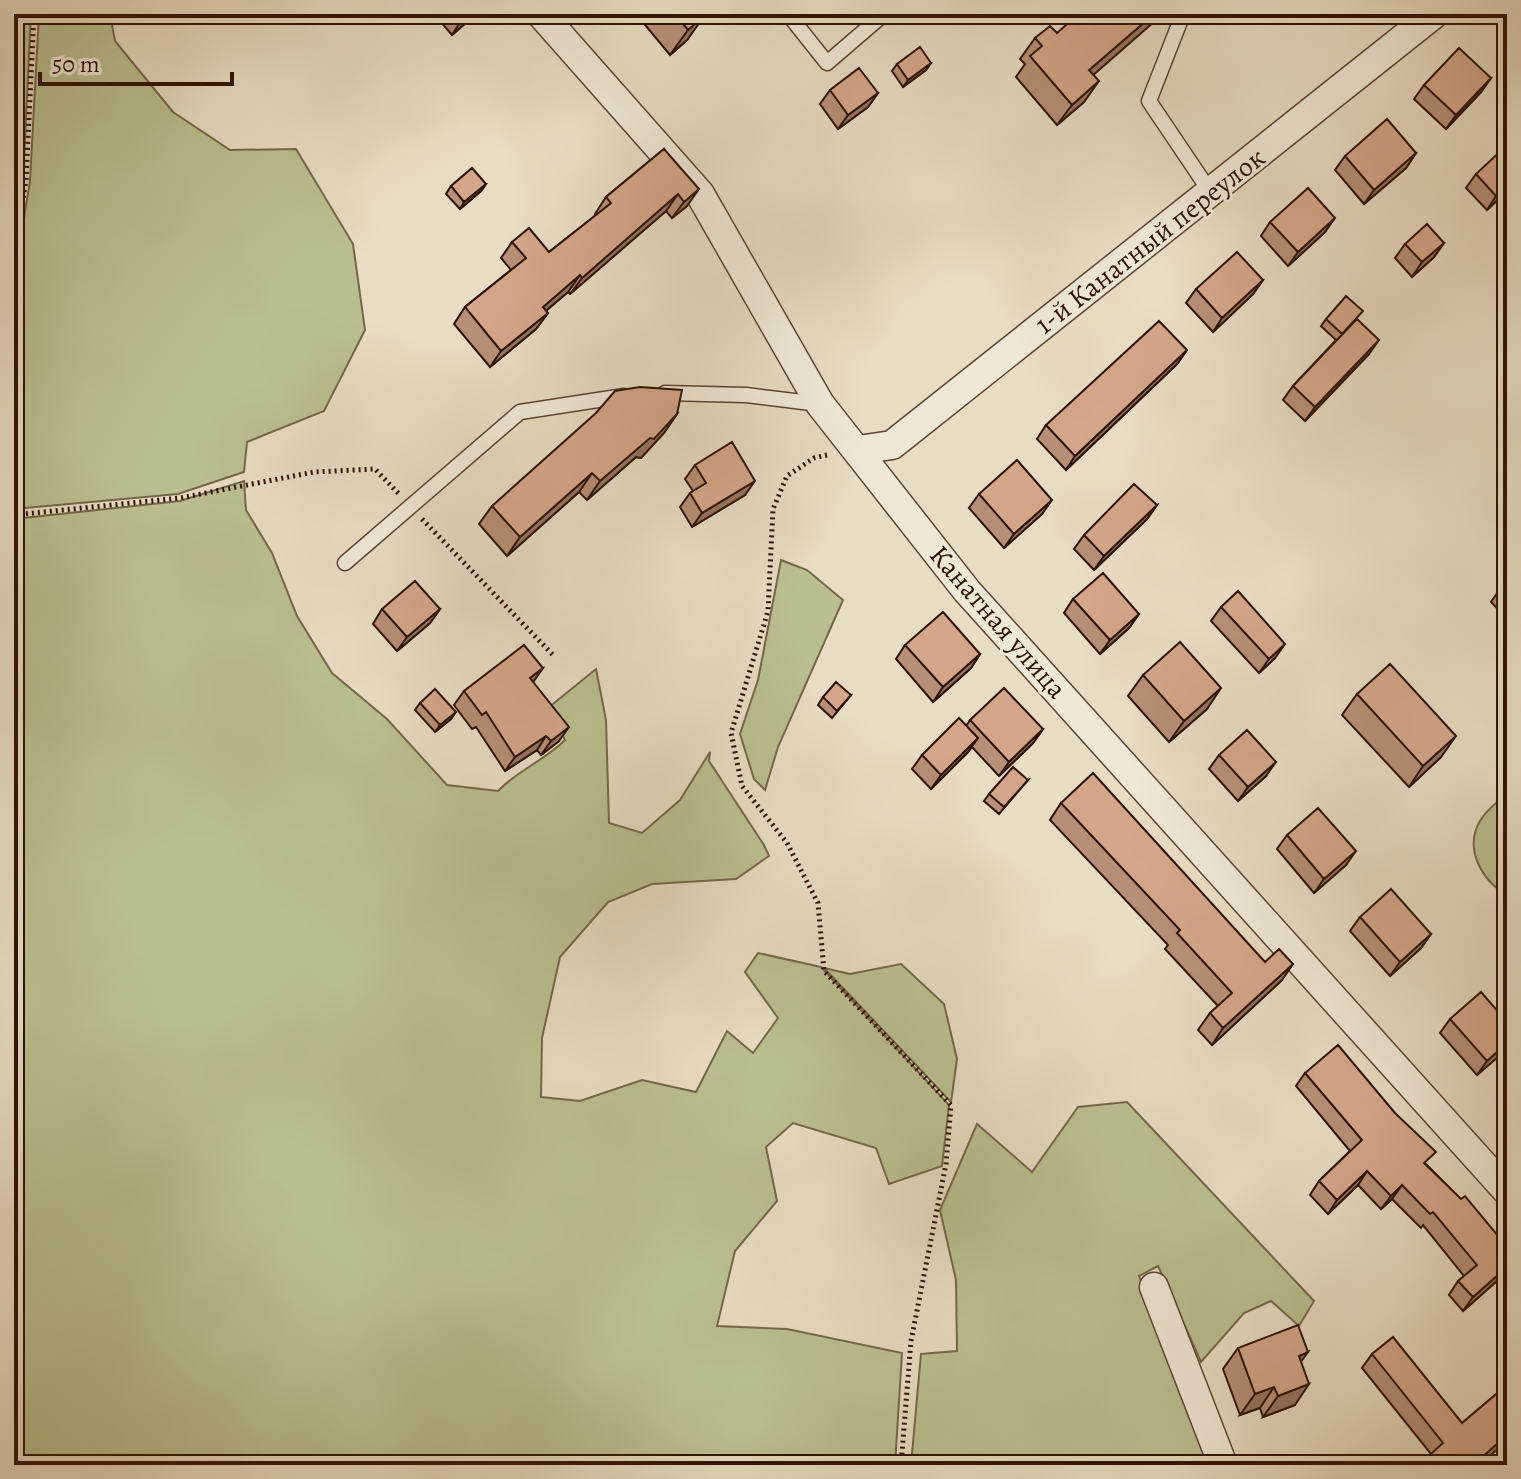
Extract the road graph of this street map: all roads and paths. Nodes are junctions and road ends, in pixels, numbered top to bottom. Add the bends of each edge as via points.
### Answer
1 (34, 14) edge
2 (541, 14) edge
3 (788, 14) edge
4 (884, 14) edge
5 (1183, 14) edge
6 (1434, 14) edge
7 (1211, 193) junction
8 (14, 257) edge
9 (820, 404) junction
10 (858, 450) junction
11 (411, 508) junction
12 (14, 515) edge
13 (345, 563) dead end
14 (553, 655) dead end
15 (1507, 1191) edge
16 (1154, 1287) dead end
17 (901, 1465) edge
18 (1223, 1465) edge

1 - 8 path via 26,180
2 - 9 street, Канатная улица via 700,194
3 - 4 lane via 827,63
5 - 7 lane via 1149,101
6 - 7 street, 1-й Канатный переулок
7 - 10 street, 1-й Канатный переулок via 892,445
9 - 10 street, Канатная улица
9 - 11 lane via 746,395 640,394 520,412
10 - 15 street, Канатная улица via 967,591
10 - 17 path via 814,458 787,476 773,509 768,611 731,733 742,786 787,843 818,903 824,971 951,1105 946,1164 911,1341
11 - 12 path via 375,469 314,472 180,498
11 - 13 lane
11 - 14 path
16 - 18 street

